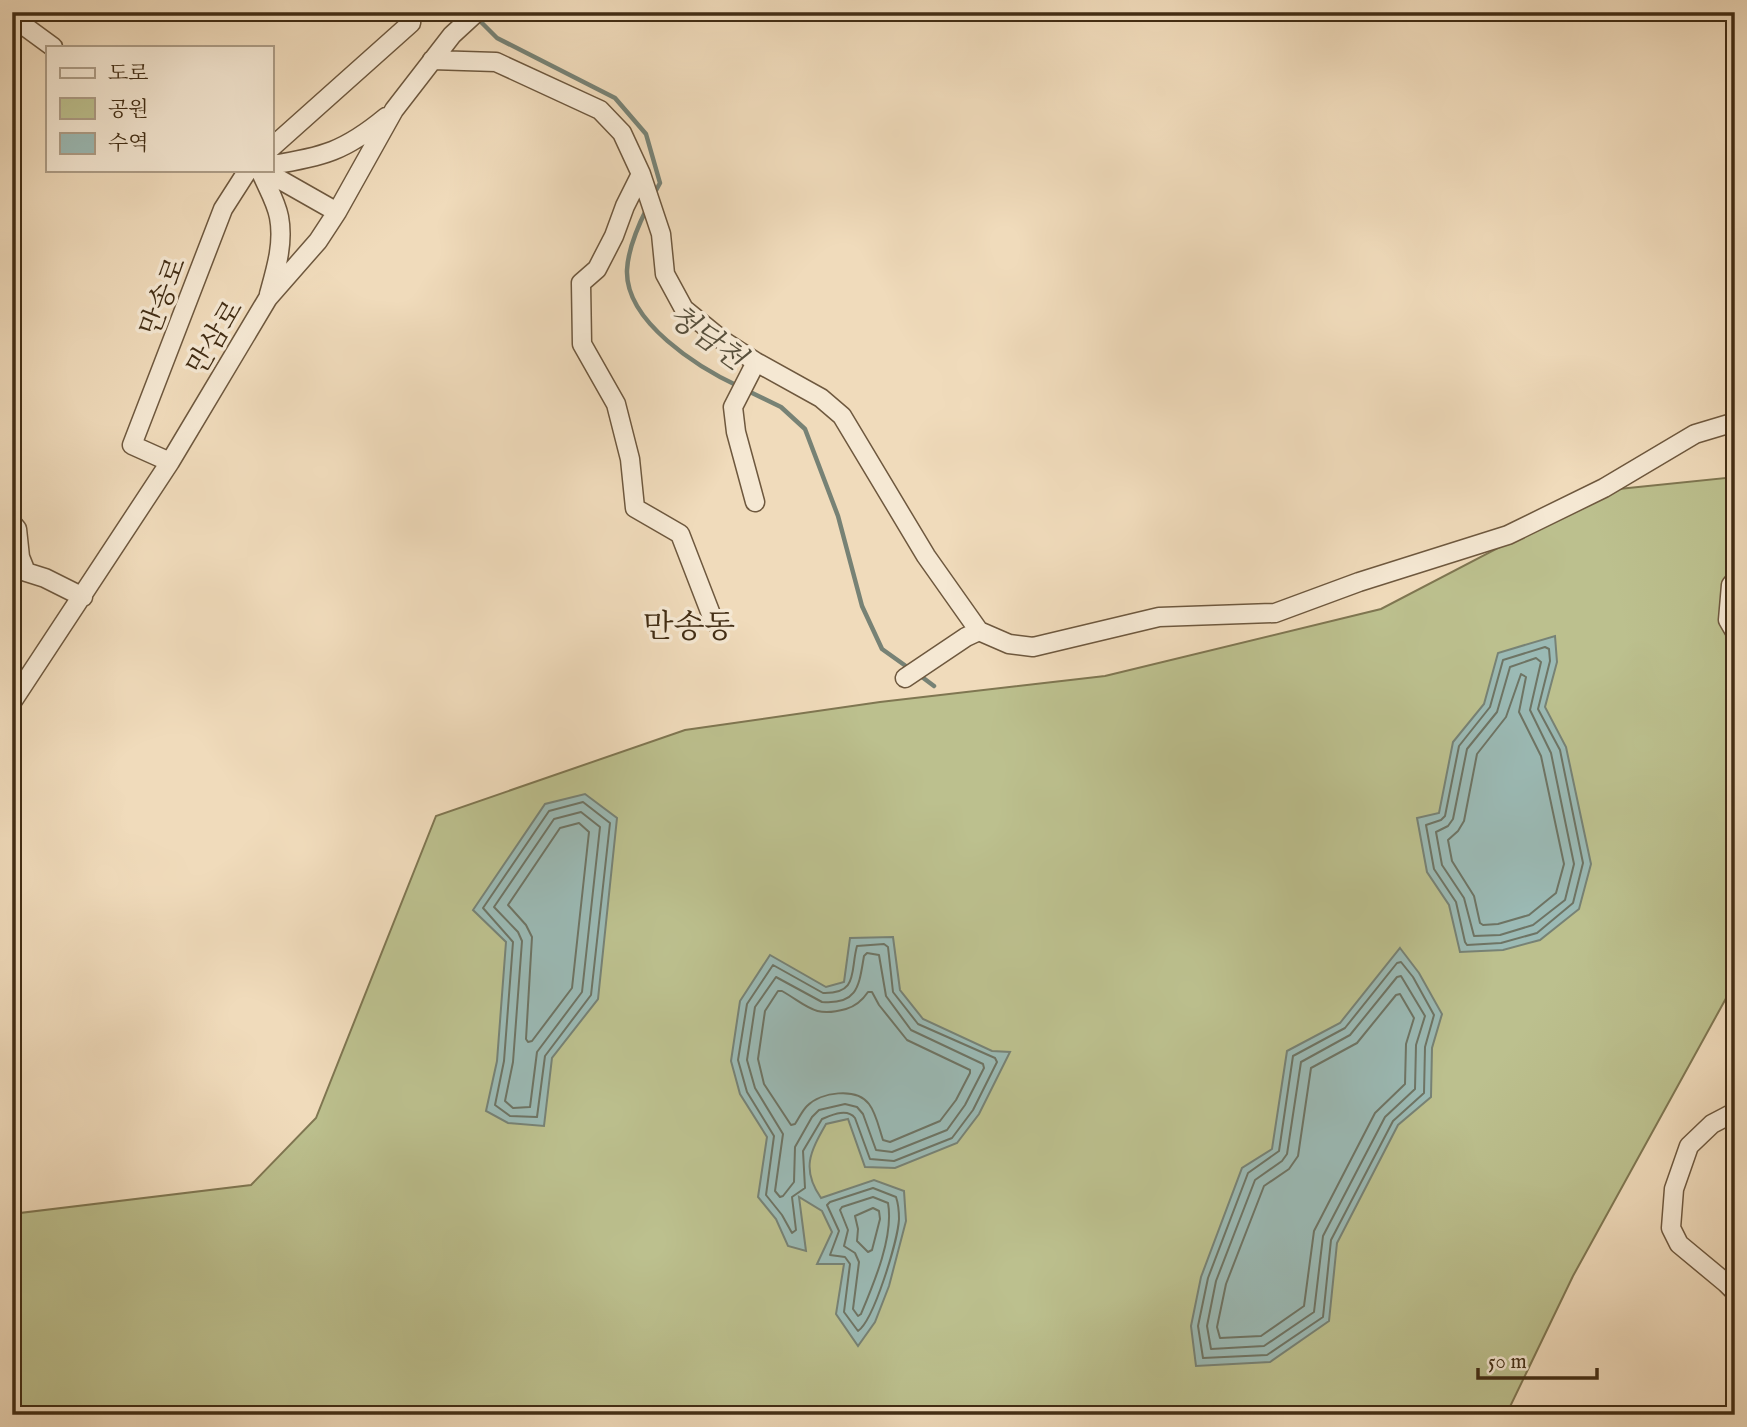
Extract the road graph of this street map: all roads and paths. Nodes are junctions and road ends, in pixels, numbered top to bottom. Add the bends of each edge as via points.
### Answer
1 (412, 12) edge
2 (477, 12) edge
3 (12, 17) edge
4 (52, 46) edge
5 (432, 60) junction
6 (394, 110) junction
7 (273, 146) edge
8 (273, 165) edge
9 (247, 172) edge
10 (263, 172) edge
11 (266, 172) edge
12 (644, 181) junction
13 (337, 212) junction
14 (268, 298) junction
15 (756, 362) junction
16 (1735, 422) edge
17 (170, 462) junction
18 (755, 502) dead end
19 (12, 523) edge
20 (1735, 580) edge
21 (83, 597) junction
22 (714, 622) dead end
23 (979, 631) junction
24 (1735, 632) edge
25 (905, 678) dead end
26 (12, 702) edge
27 (1735, 1112) edge
28 (1735, 1292) edge

1 - 7 street via 411,23
2 - 5 street, 만삼로
3 - 4 street
5 - 6 street, 만삼로
5 - 12 street via 496,62 600,110 622,133
6 - 8 street via 342,148
6 - 13 street, 만삼로
9 - 17 street, 만송로 via 223,209 132,445
10 - 14 street via 281,229
11 - 13 street
12 - 15 street via 661,234 666,274 684,309
12 - 22 street via 625,206 597,269 581,283 582,345 616,404 631,459 635,508 680,534
13 - 14 street, 만삼로
14 - 17 street, 만삼로
15 - 18 street via 733,407
15 - 23 street via 821,398 842,416 926,556
16 - 23 street via 1695,434 1604,488 1508,535 1275,613 1159,617 1033,647 1009,644
17 - 21 street, 만삼로
19 - 21 street via 26,572
20 - 24 street via 1728,620
21 - 26 street, 만삼로
23 - 25 street
27 - 28 street via 1712,1124 1689,1146 1674,1189 1671,1228 1679,1244

